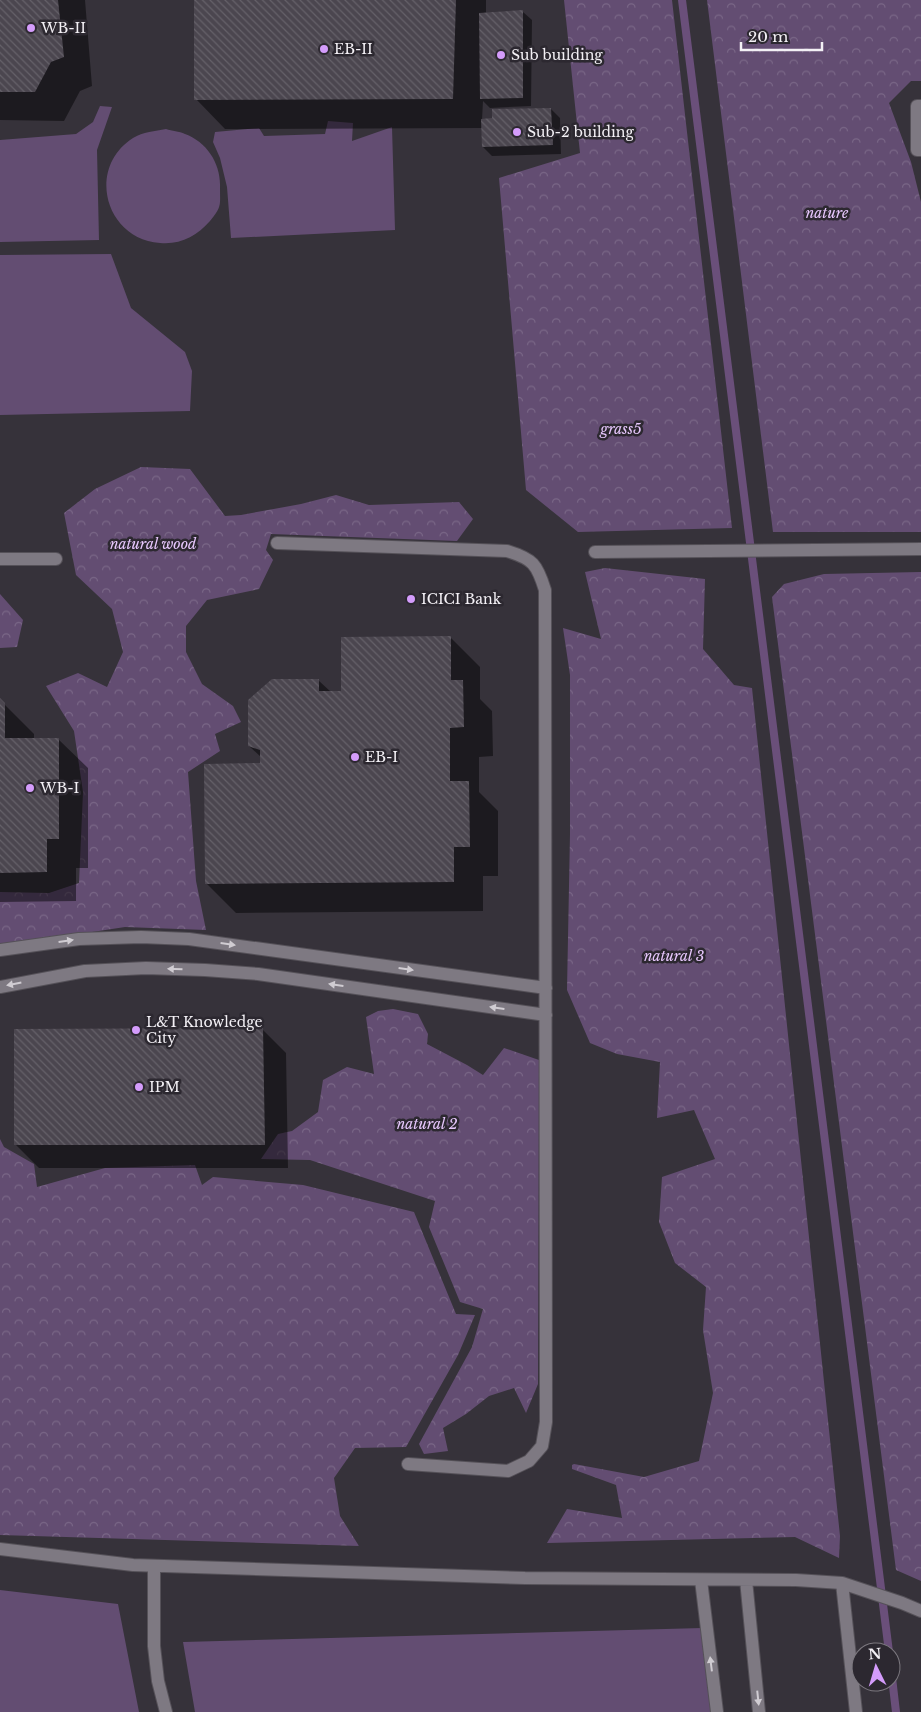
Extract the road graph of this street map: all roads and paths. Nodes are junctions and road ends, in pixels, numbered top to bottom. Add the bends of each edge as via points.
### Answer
1 (921, 106) edge
2 (921, 150) edge
3 (277, 544) dead end
4 (921, 549) edge
5 (595, 552) dead end
6 (0, 559) edge
7 (56, 559) dead end
8 (0, 950) edge
9 (0, 987) edge
10 (546, 988) junction
11 (546, 1015) junction
12 (408, 1464) dead end
13 (0, 1549) edge
14 (154, 1566) junction
15 (701, 1580) junction
16 (746, 1580) junction
17 (842, 1583) junction
18 (921, 1611) edge
19 (166, 1712) edge
20 (717, 1712) edge
21 (759, 1712) edge
22 (856, 1712) edge

1 - 2 street via 917,106 917,150
3 - 10 street via 507,551 526,557 539,570 545,590
4 - 5 street
6 - 7 street
8 -> 10 street via 79,939 189,939
11 -> 9 street via 258,974 205,970 85,971
10 - 11 street
11 - 12 street via 546,1422 542,1446 529,1461 508,1470
13 - 14 street
14 - 15 street via 525,1578
14 - 19 street via 154,1646 158,1682
15 - 16 street
20 -> 15 street
16 - 17 street
16 -> 21 street
17 - 18 street
17 - 22 street

